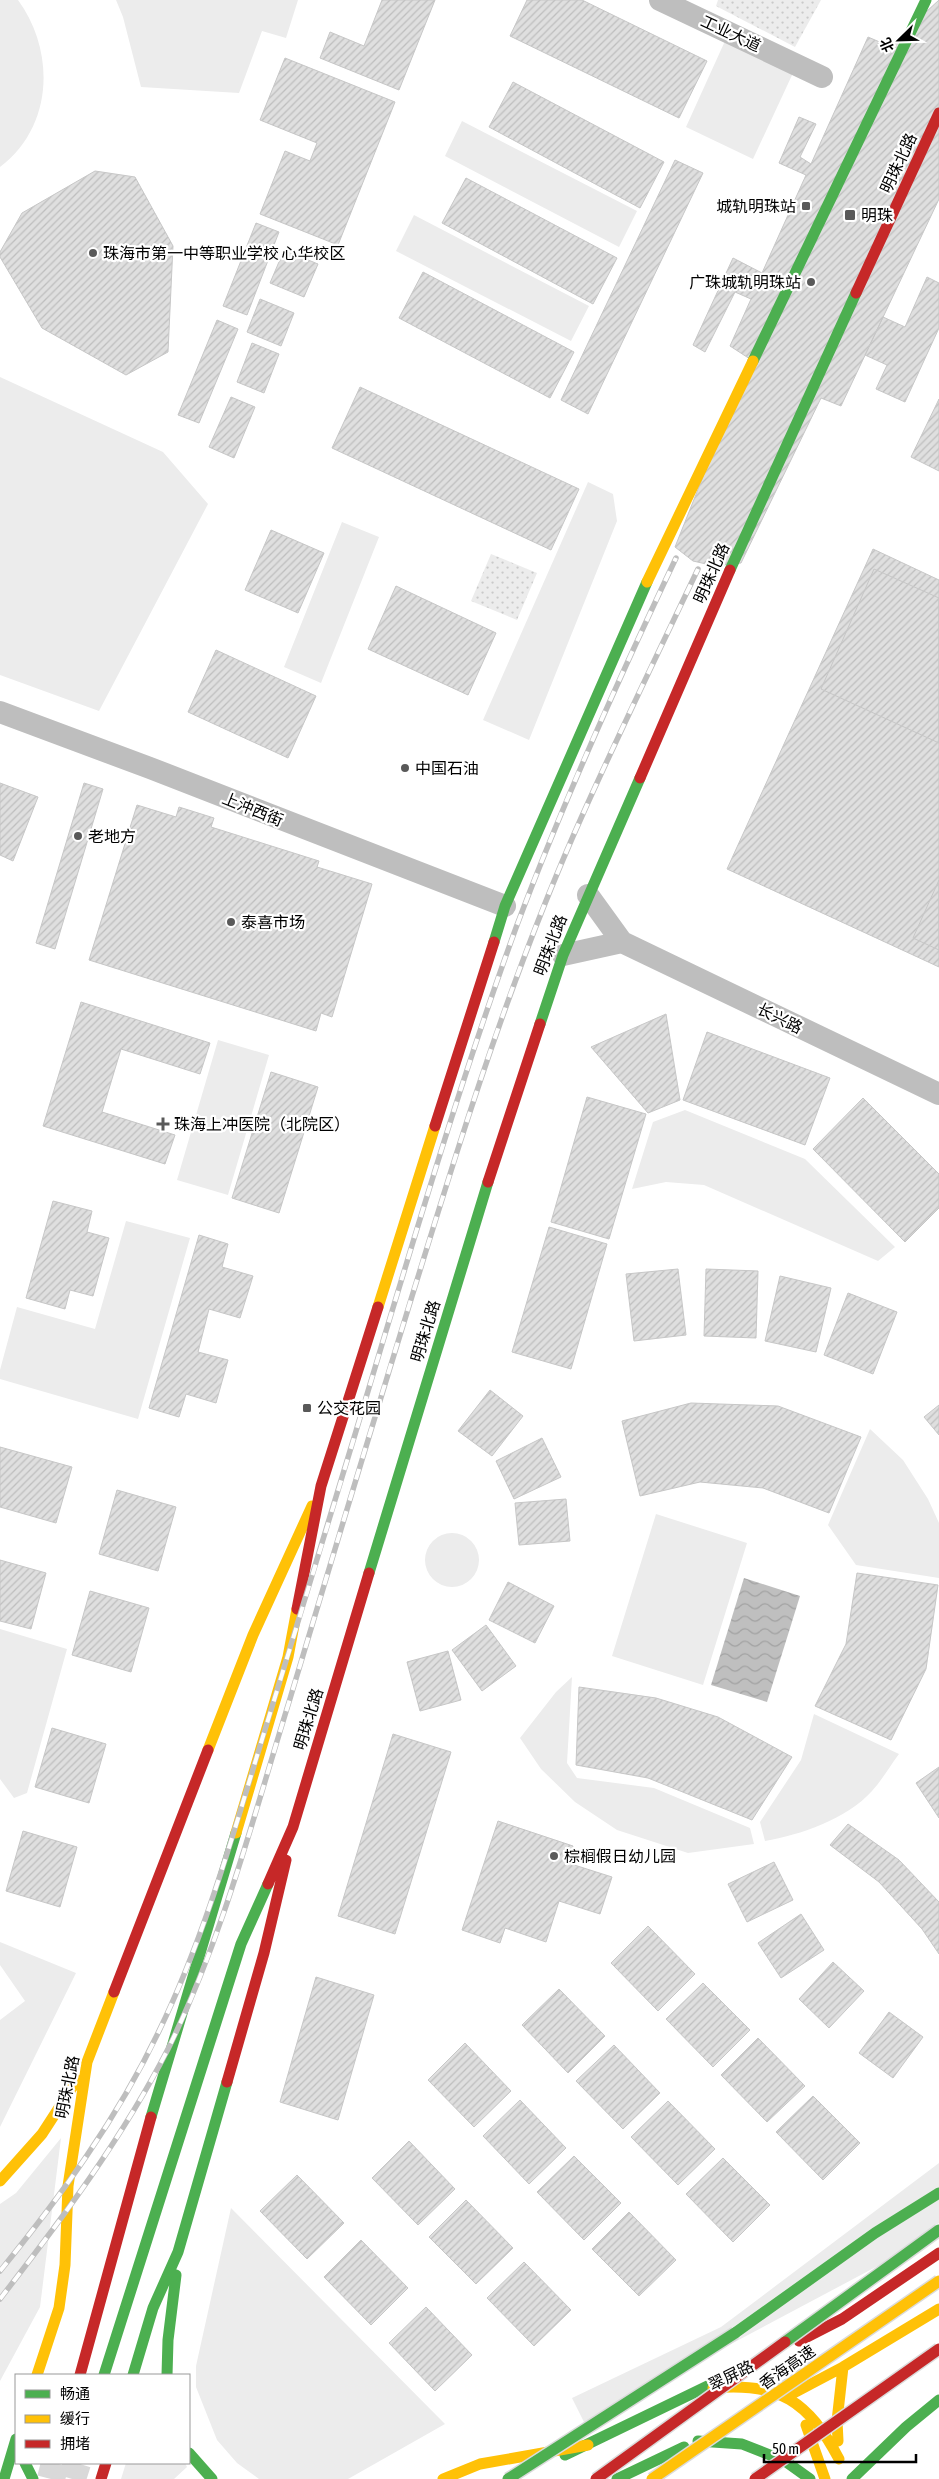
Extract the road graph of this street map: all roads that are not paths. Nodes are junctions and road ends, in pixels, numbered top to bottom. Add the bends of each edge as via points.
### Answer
1 (660, 0) edge
2 (926, 0) edge
3 (822, 77) dead end
4 (939, 113) edge
5 (0, 712) edge
6 (588, 895) junction
7 (505, 906) junction
8 (622, 942) junction
9 (563, 955) junction
10 (939, 1094) edge
11 (321, 1486) junction
12 (293, 1827) junction
13 (87, 2062) junction
14 (0, 2181) edge
15 (939, 2194) edge
16 (939, 2230) edge
17 (178, 2252) junction
18 (939, 2253) edge
19 (939, 2281) edge
20 (939, 2309) edge
21 (814, 2334) junction
22 (939, 2349) edge
23 (803, 2352) dead end
24 (799, 2366) dead end
25 (843, 2367) junction
26 (37, 2374) edge
27 (80, 2374) edge
28 (104, 2374) edge
29 (133, 2374) edge
30 (167, 2374) edge
31 (702, 2389) junction
32 (797, 2391) junction
33 (785, 2397) junction
34 (939, 2400) edge
35 (800, 2406) junction
36 (698, 2441) junction
37 (15, 2443) edge
38 (588, 2445) junction
39 (190, 2454) edge
40 (839, 2459) junction
41 (26, 2464) edge
42 (104, 2471) edge
43 (4, 2479) edge
44 (33, 2479) edge
45 (96, 2479) edge
46 (212, 2479) edge
47 (443, 2479) edge
48 (508, 2479) edge
49 (514, 2479) edge
50 (596, 2479) edge
51 (617, 2479) edge
52 (652, 2479) edge
53 (755, 2479) edge
54 (810, 2479) edge
55 (825, 2479) edge
56 (844, 2479) edge
57 (852, 2479) edge

1 - 3 street, 工业大道
2 - 7 main road, 明珠北路 via 635,606
4 - 6 main road, 明珠北路 via 750,524
5 - 7 street, 上沖西街
6 - 8 street, 长兴路
6 - 9 main road, 明珠北路
7 - 11 main road, 明珠北路
8 - 9 street
8 - 10 street, 长兴路
9 - 12 main road, 明珠北路 via 470,1240
11 - 13 main road, 明珠北路 via 253,1636
11 - 27 main road, 明珠北路 via 288,1657 146,2134
12 - 17 main road, 明珠北路 via 264,1953
12 - 28 main road, 明珠北路 via 241,1944
13 - 14 main road via 56,2117 24,2159
13 - 26 main road, 明珠北路 via 68,2186 65,2265 59,2308
15 - 48 main road, bridge via 875,2234 735,2333
16 - 50 main road, bridge
17 - 29 main road, 明珠北路 via 153,2308
17 - 30 main road
18 - 21 main road, 翠屏路 via 842,2319
19 - 52 main road, 香海高速, bridge
20 - 25 main road
21 - 23 main road
21 - 31 main road, 翠屏路
22 - 53 main road, bridge
24 - 32 main road
25 - 32 main road
25 - 40 main road via 837,2421
31 - 33 main road via 750,2384
31 - 38 main road, 翠屏路
32 - 33 main road
32 - 35 main road
33 - 35 main road
33 - 36 main road
34 - 57 main road
35 - 40 main road via 829,2440
35 - 55 main road
36 - 51 main road
36 - 54 main road via 742,2444 784,2461
37 - 43 main road
38 - 47 main road via 480,2464
38 - 49 main road, 翠屏路
39 - 46 main road
40 - 56 main road
41 - 44 main road
42 - 45 main road

